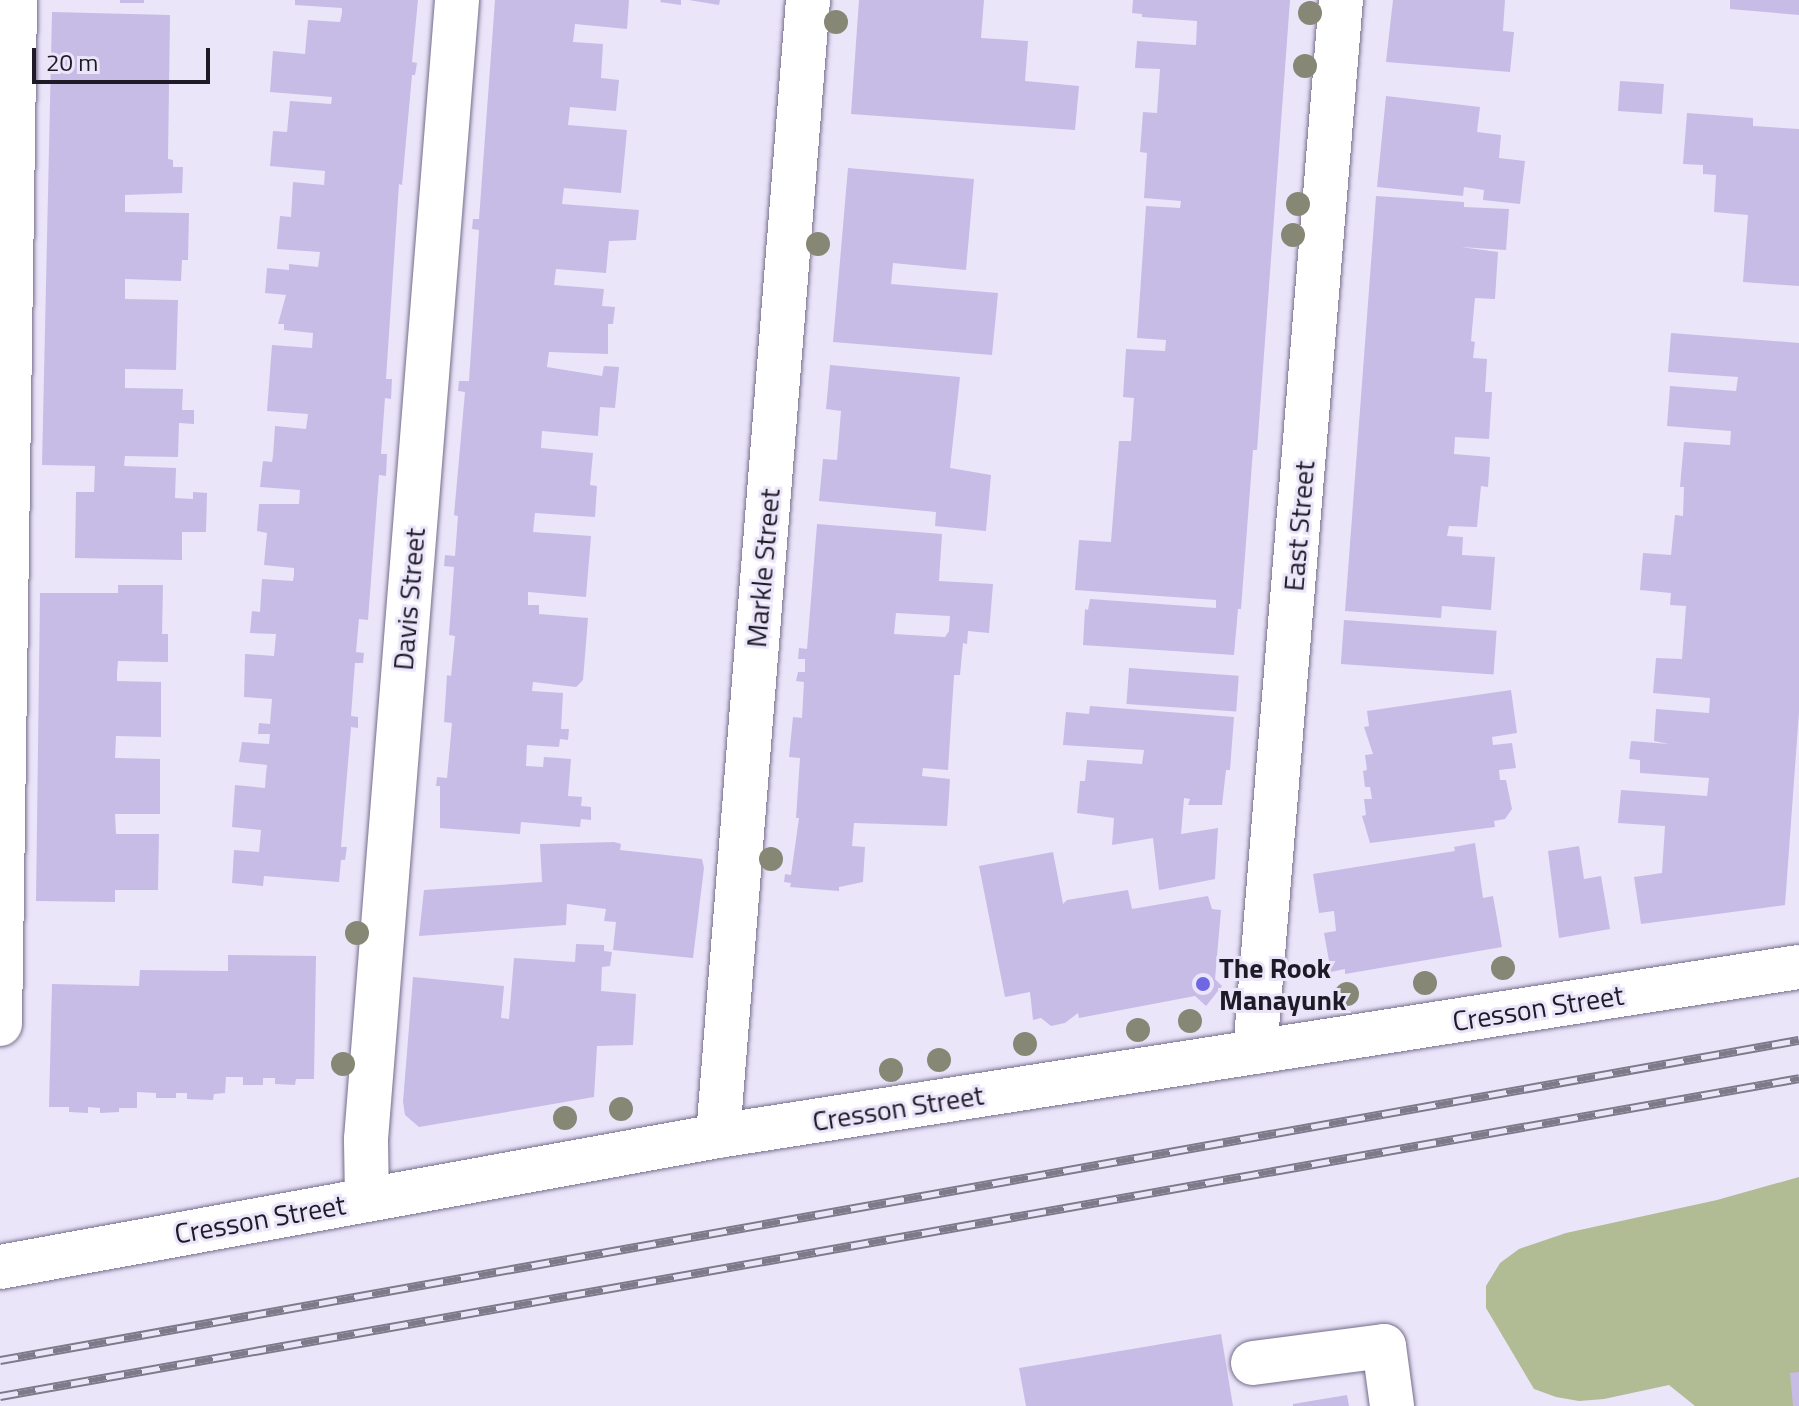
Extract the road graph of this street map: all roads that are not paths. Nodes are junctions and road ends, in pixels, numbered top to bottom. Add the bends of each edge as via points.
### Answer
1 (15, 0) edge
2 (457, 0) edge
3 (808, 0) edge
4 (1341, 0) edge
5 (2, 754) edge
6 (1799, 967) edge
7 (0, 1024) edge
8 (1255, 1052) junction
9 (718, 1136) junction
10 (367, 1199) junction
11 (0, 1267) edge
12 (1253, 1363) dead end
13 (1392, 1406) edge

1 - 5 street
2 - 10 street, Davis Street via 366,1139
3 - 9 street, Markle Street
4 - 8 street, East Street
5 - 7 street
6 - 8 street, Cresson Street
8 - 9 street, Cresson Street
9 - 10 street, Cresson Street
10 - 11 street, Cresson Street
12 - 13 street via 1384,1346

